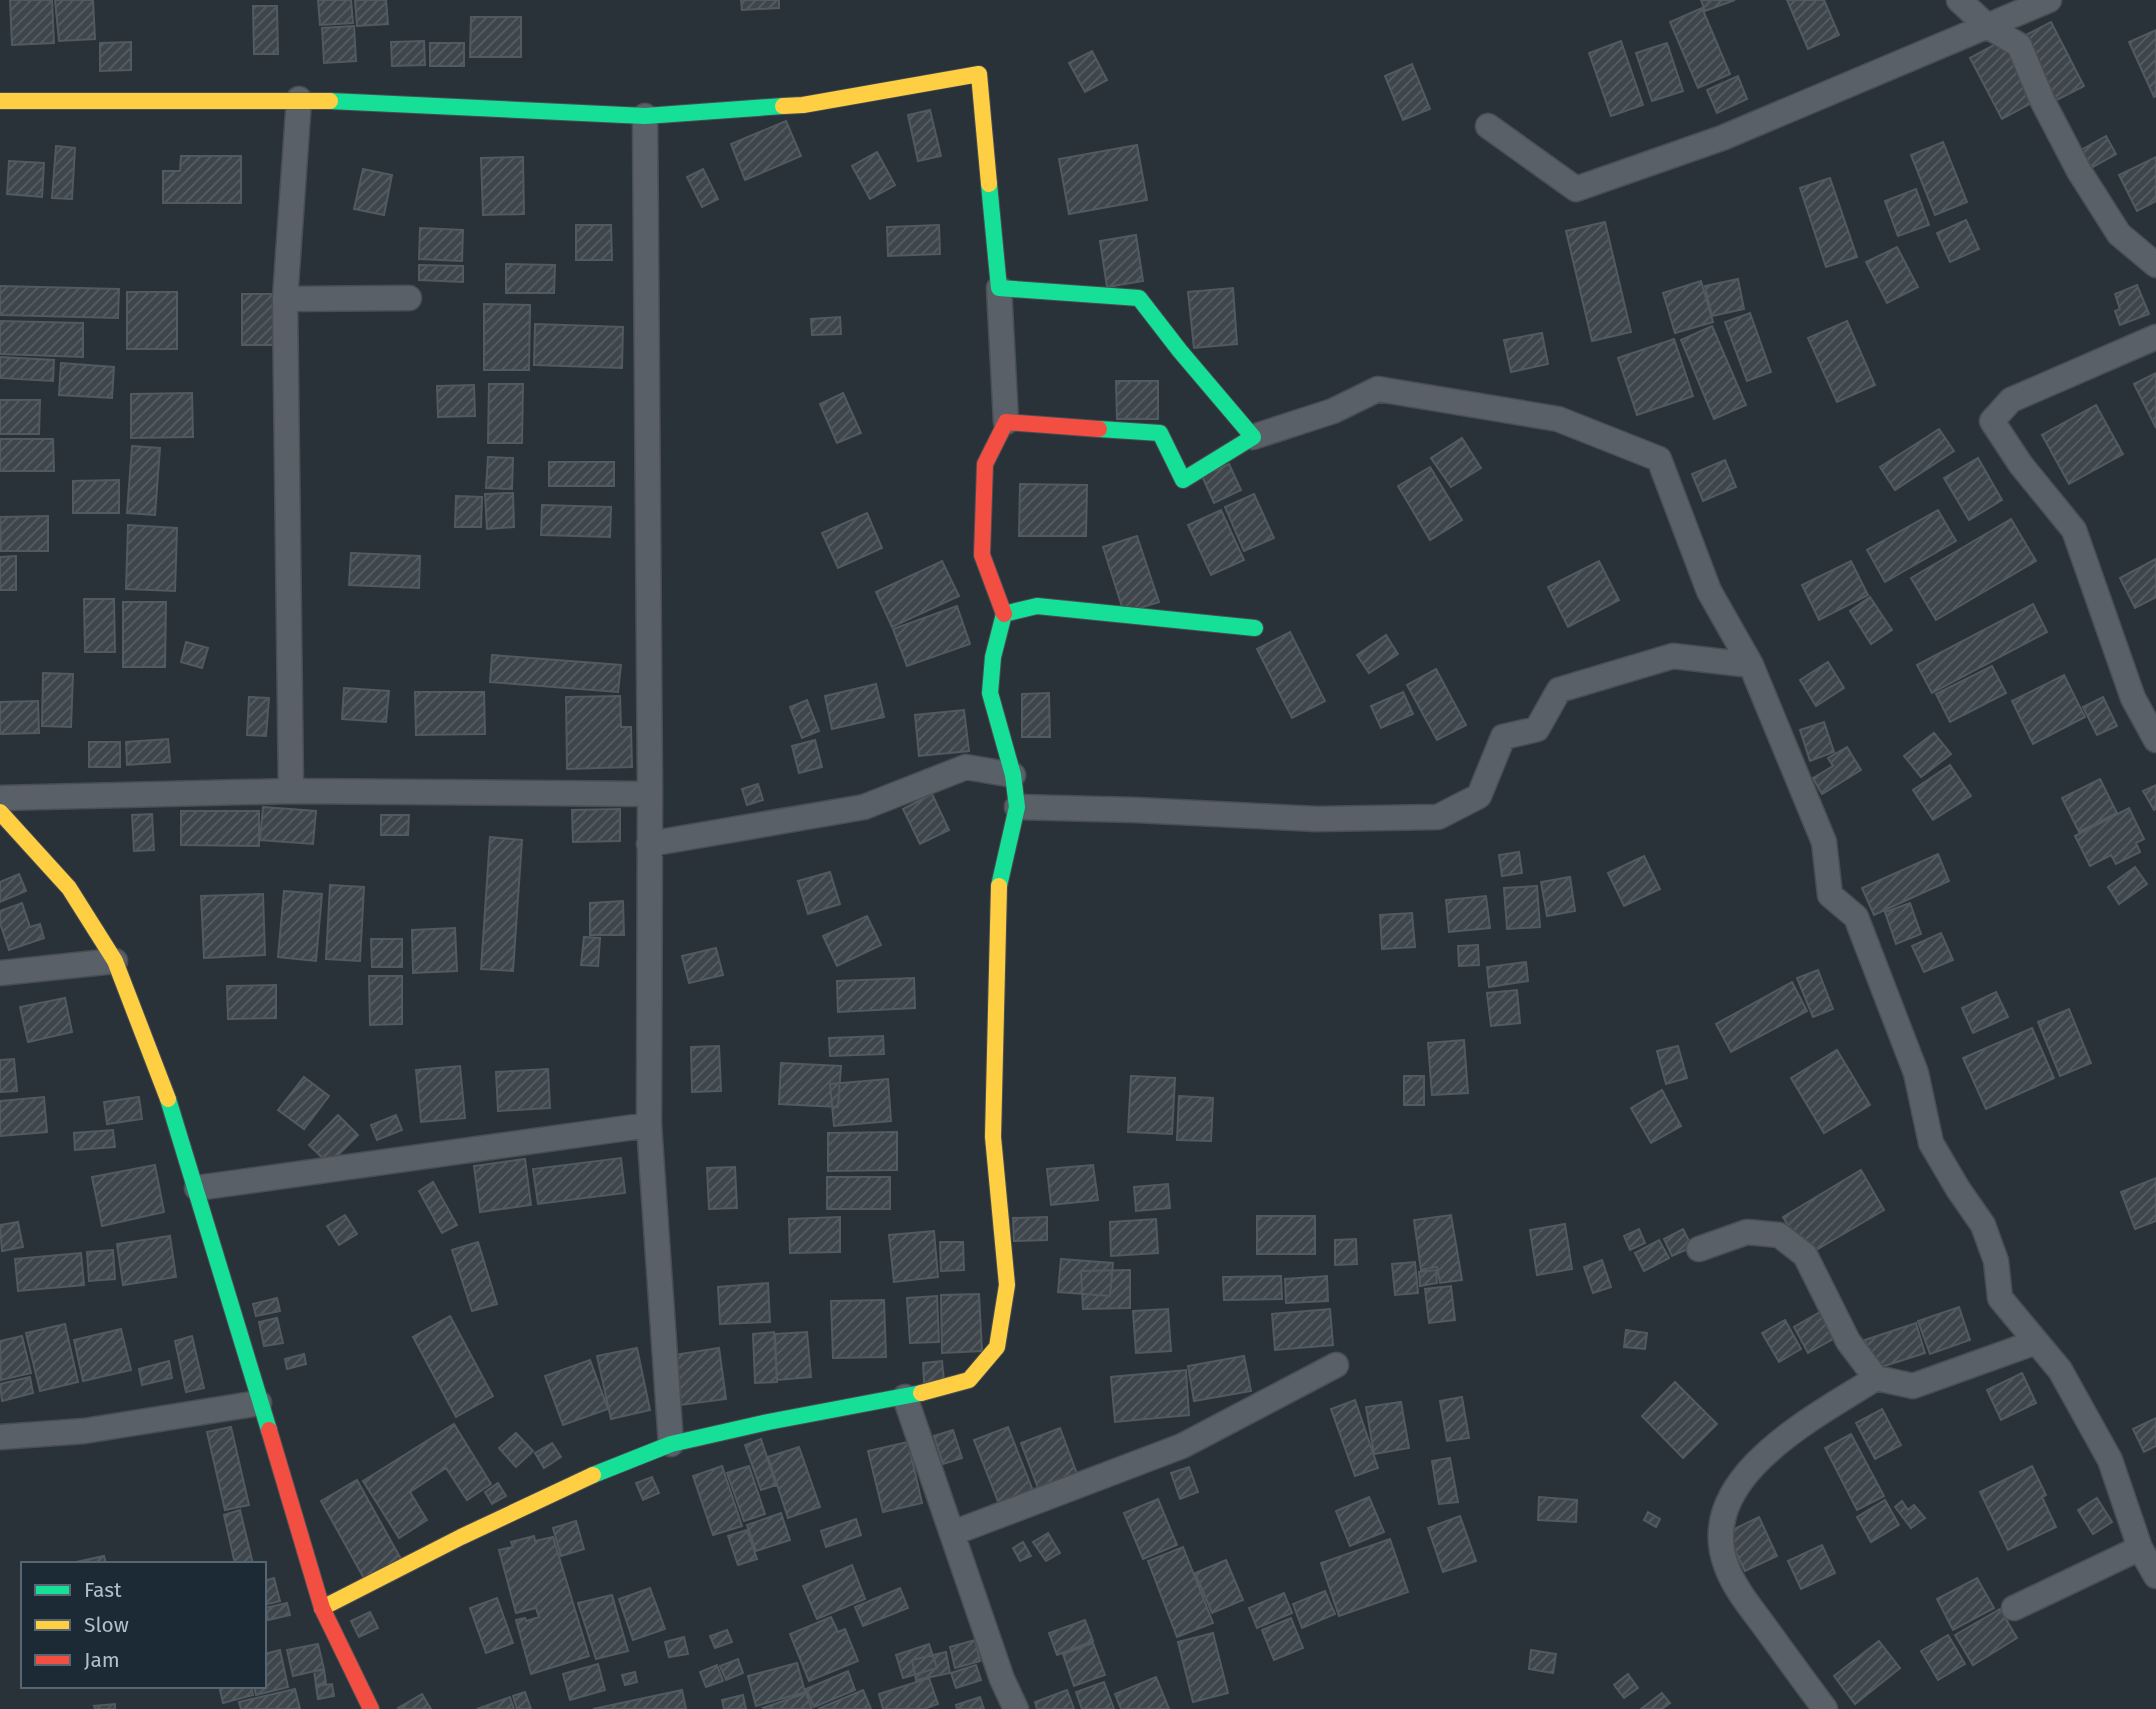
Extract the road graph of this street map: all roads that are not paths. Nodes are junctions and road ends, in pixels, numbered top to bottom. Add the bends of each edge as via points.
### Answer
1 (1959, 0) edge
2 (2049, 0) edge
3 (1987, 26) junction
4 (299, 99) junction
5 (0, 101) edge
6 (645, 116) junction
7 (1488, 126) dead end
8 (2156, 265) edge
9 (999, 288) junction
10 (409, 298) dead end
11 (285, 299) junction
12 (2156, 337) edge
13 (1006, 422) junction
14 (1253, 437) junction
15 (1004, 614) junction
16 (1255, 628) dead end
17 (1751, 665) junction
18 (2156, 740) edge
19 (1013, 775) junction
20 (291, 791) junction
21 (650, 793) junction
22 (0, 798) edge
23 (1017, 807) junction
24 (0, 812) edge
25 (649, 844) junction
26 (115, 961) junction
27 (0, 973) edge
28 (649, 1125) junction
29 (197, 1188) junction
30 (1699, 1249) dead end
31 (2036, 1342) junction
32 (1336, 1366) dead end
33 (1876, 1378) junction
34 (905, 1397) junction
35 (259, 1403) junction
36 (0, 1437) edge
37 (671, 1444) junction
38 (953, 1533) junction
39 (2140, 1548) junction
40 (2156, 1576) edge
41 (322, 1608) junction
42 (2014, 1608) dead end
43 (371, 1709) edge
44 (1016, 1709) edge
45 (1825, 1709) edge

1 - 3 street
2 - 3 street
3 - 7 street via 1723,138 1576,189
3 - 8 street via 2019,45 2042,100 2119,234
4 - 5 street
4 - 6 street
4 - 11 street
6 - 9 street via 803,105 979,74
6 - 21 street
9 - 13 street
9 - 14 street via 1139,298
10 - 11 street
11 - 20 street
12 - 18 street via 2011,400 1992,421 2074,530 2133,698
13 - 14 street via 1160,433 1183,480
13 - 15 street via 985,464 982,555
14 - 17 street via 1333,411 1378,389 1558,419 1659,459 1709,591
15 - 16 street via 1037,606
15 - 19 street via 990,693
17 - 23 street via 1673,656 1559,690 1536,729 1503,737 1479,796 1438,817 1317,819
17 - 31 street via 1824,842 1830,895 1856,917 1911,1061 1931,1143 1983,1225 1996,1261 2000,1298
19 - 23 street
19 - 25 street via 966,767 864,807
20 - 21 street
20 - 22 street
21 - 25 street
23 - 34 street via 999,884 993,1137 1007,1285 997,1347 969,1380
24 - 26 street via 69,888
25 - 28 street
26 - 27 street
26 - 29 street via 164,1086
28 - 29 street
28 - 37 street
29 - 35 street
30 - 33 street via 1747,1232 1779,1235 1805,1255 1848,1341
31 - 33 street via 1913,1386
31 - 39 street via 2060,1370 2109,1460
32 - 38 street via 1182,1446
33 - 45 street via 1794,1430 1752,1464 1725,1507 1720,1535 1725,1564 1740,1593
34 - 37 street
34 - 38 street
35 - 36 street via 84,1431
35 - 41 street
37 - 41 street via 569,1486
38 - 44 street
39 - 40 street
39 - 42 street
41 - 43 street

